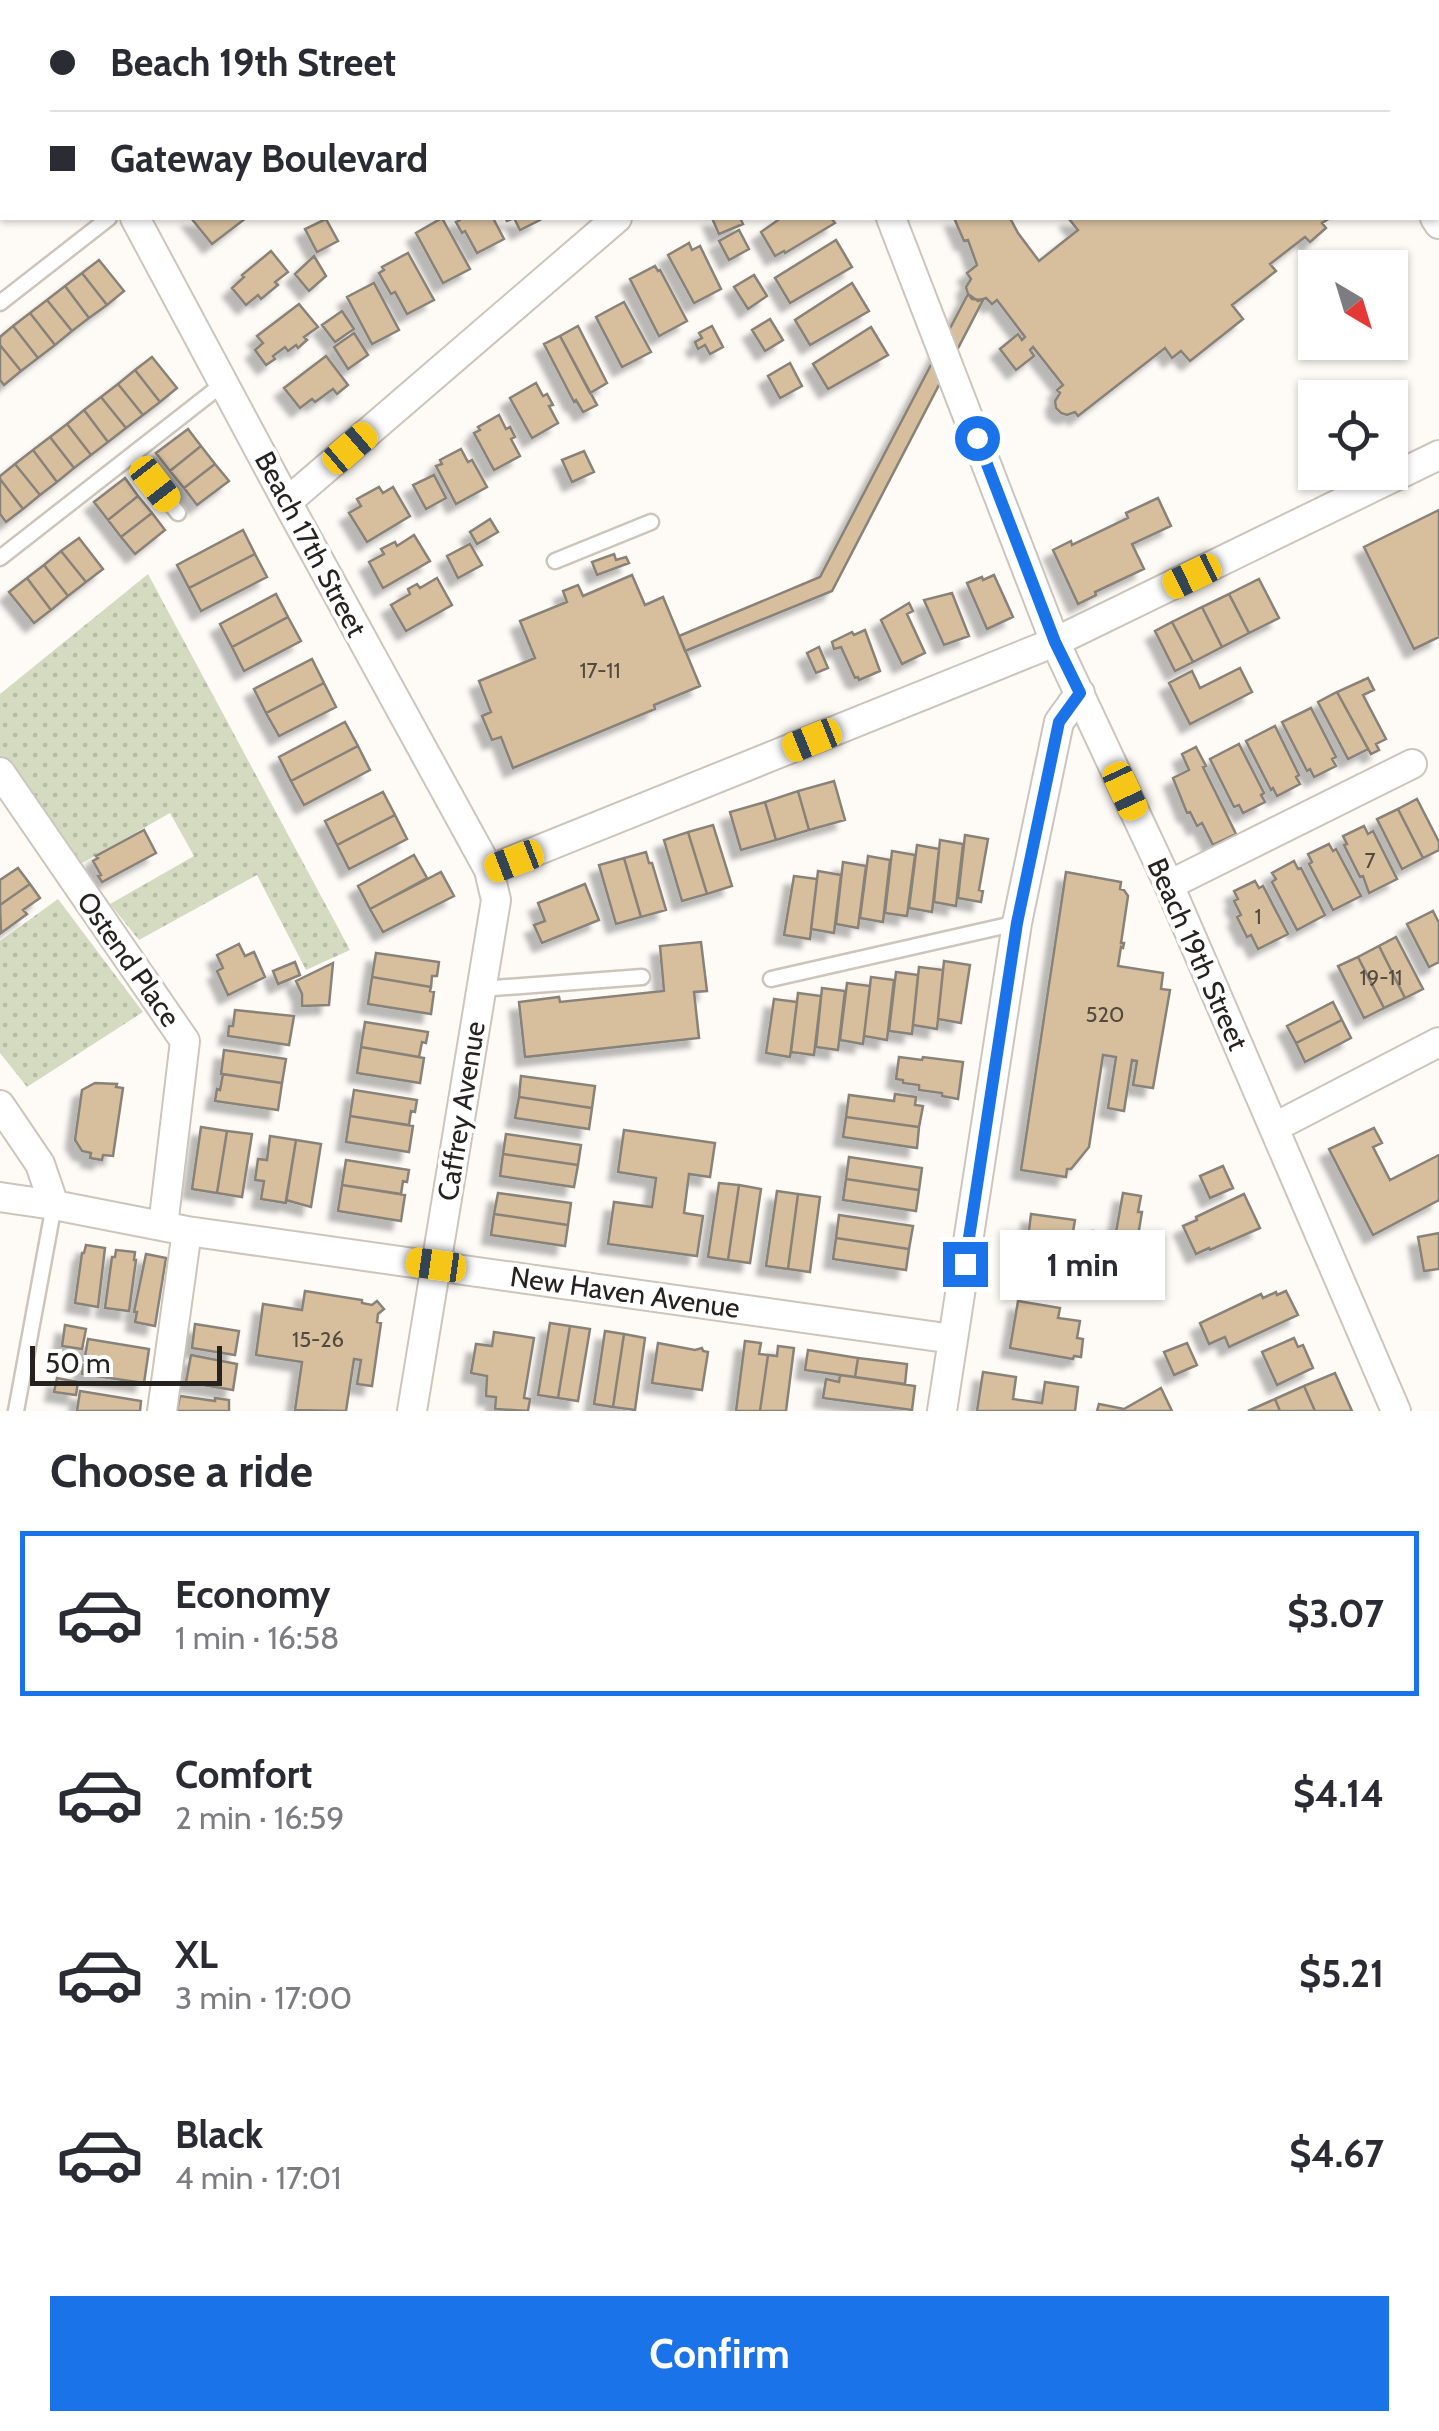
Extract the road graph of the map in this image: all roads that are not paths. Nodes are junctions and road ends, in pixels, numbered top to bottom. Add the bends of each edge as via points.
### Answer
1 (106, 220) edge
2 (136, 220) edge
3 (616, 220) edge
4 (892, 220) edge
5 (0, 303) edge
6 (224, 383) junction
7 (132, 454) junction
8 (1439, 455) edge
9 (287, 502) junction
10 (178, 513) dead end
11 (650, 522) dead end
12 (0, 558) edge
13 (555, 561) dead end
14 (1055, 642) junction
15 (1080, 693) junction
16 (1412, 764) dead end
17 (0, 772) edge
18 (489, 870) junction
19 (1169, 885) junction
20 (1017, 923) junction
21 (642, 976) dead end
22 (770, 980) dead end
23 (482, 989) junction
24 (1439, 1042) edge
25 (0, 1105) edge
26 (1274, 1127) junction
27 (0, 1197) edge
28 (54, 1205) junction
29 (175, 1228) junction
30 (436, 1265) junction
31 (953, 1339) junction
32 (16, 1411) edge
33 (162, 1411) edge
34 (412, 1411) edge
35 (942, 1411) edge
36 (1396, 1411) edge

1 - 5 lane
2 - 6 street, Beach 17th Street
3 - 9 street
4 - 14 street, Beach 19th Street
6 - 7 lane
6 - 9 street, Beach 17th Street
7 - 10 lane
7 - 12 lane
8 - 14 street
9 - 18 street, Beach 17th Street
11 - 13 lane
14 - 15 street, Beach 19th Street
14 - 18 street
15 - 19 street, Beach 19th Street
15 - 20 street via 1059,722
16 - 19 street
17 - 29 street, Ostend Place via 185,1041
18 - 23 street, Caffrey Avenue via 496,900
19 - 26 street, Beach 19th Street
20 - 22 lane
20 - 31 street
21 - 23 lane
23 - 30 street, Caffrey Avenue
24 - 26 street
25 - 28 street via 40,1164
26 - 36 street, Beach 19th Street
27 - 28 street, New Haven Avenue
28 - 29 street, New Haven Avenue
28 - 32 lane
29 - 30 street, New Haven Avenue
29 - 33 street, Ostend Place
30 - 31 street, New Haven Avenue
30 - 34 street, Caffrey Avenue
31 - 35 street

